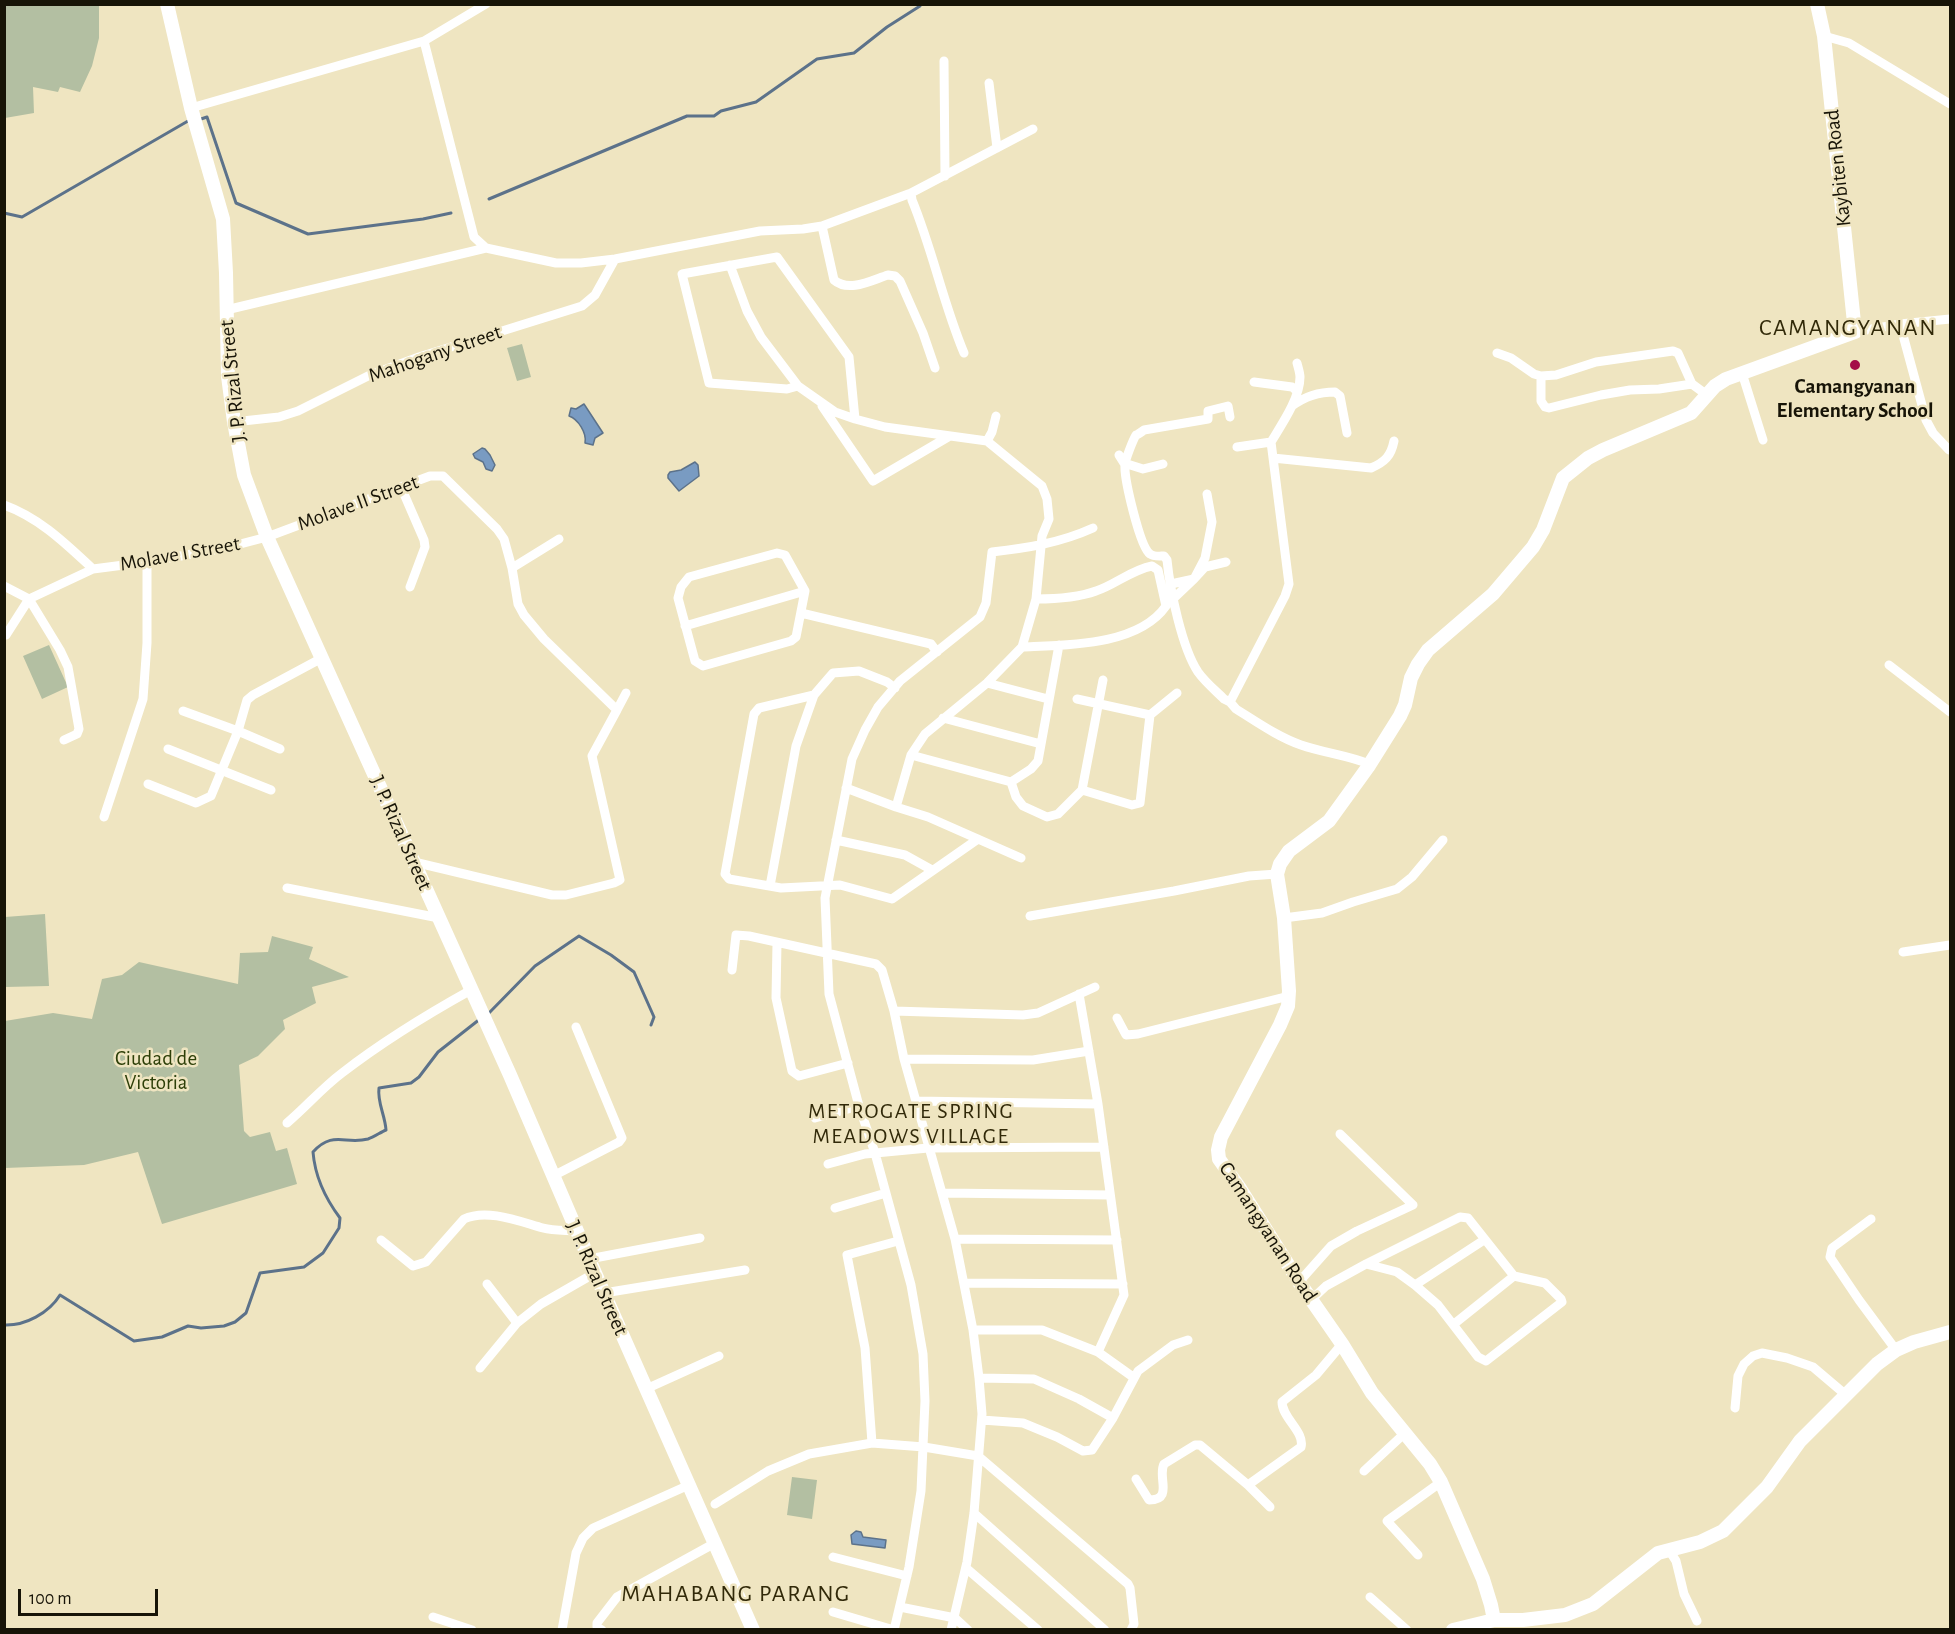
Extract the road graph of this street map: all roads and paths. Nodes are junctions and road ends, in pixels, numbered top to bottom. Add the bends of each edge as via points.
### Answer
1 (167, 4) edge
2 (486, 4) edge
3 (1817, 4) edge
4 (1824, 36) junction
5 (424, 41) junction
6 (944, 61) dead end
7 (989, 83) dead end
8 (1950, 104) edge
9 (190, 108) junction
10 (1033, 129) dead end
11 (997, 148) junction
12 (945, 176) junction
13 (911, 193) junction
14 (822, 226) junction
15 (486, 248) junction
16 (615, 259) junction
17 (730, 265) junction
18 (226, 310) junction
19 (1950, 319) edge
20 (1900, 324) junction
21 (1855, 332) junction
22 (964, 353) dead end
23 (1497, 353) dead end
24 (1297, 363) dead end
25 (935, 368) dead end
26 (1742, 373) junction
27 (1541, 376) junction
28 (1254, 382) dead end
29 (1692, 384) junction
30 (798, 386) junction
31 (1297, 391) junction
32 (1707, 395) junction
33 (818, 400) junction
34 (1292, 406) junction
35 (996, 416) dead end
36 (1230, 417) dead end
37 (855, 419) junction
38 (234, 422) junction
39 (1347, 433) dead end
40 (948, 437) junction
41 (1763, 440) dead end
42 (987, 441) junction
43 (1394, 441) dead end
44 (1271, 442) junction
45 (1237, 447) dead end
46 (1949, 450) dead end
47 (1273, 458) junction
48 (1121, 459) junction
49 (1163, 464) dead end
50 (401, 487) junction
51 (1208, 494) dead end
52 (4, 505) edge
53 (1093, 528) dead end
54 (267, 537) junction
55 (559, 539) dead end
56 (1042, 546) junction
57 (147, 562) junction
58 (1226, 562) dead end
59 (512, 568) junction
60 (93, 569) junction
61 (1194, 579) junction
62 (1171, 584) junction
63 (4, 586) edge
64 (410, 587) dead end
65 (805, 591) junction
66 (1174, 598) junction
67 (29, 599) junction
68 (1036, 599) junction
69 (801, 613) junction
70 (685, 626) junction
71 (6, 635) dead end
72 (1059, 645) junction
73 (1023, 647) junction
74 (937, 652) junction
75 (322, 658) junction
76 (1889, 665) dead end
77 (1103, 680) dead end
78 (987, 683) junction
79 (895, 688) junction
80 (626, 693) dead end
81 (1177, 693) dead end
82 (814, 695) junction
83 (1048, 699) junction
84 (1077, 699) dead end
85 (1230, 702) junction
86 (1099, 704) junction
87 (616, 710) junction
88 (183, 711) dead end
89 (1950, 712) edge
90 (1149, 715) junction
91 (943, 718) junction
92 (238, 731) junction
93 (64, 740) dead end
94 (1041, 744) junction
95 (168, 749) dead end
96 (280, 749) dead end
97 (911, 755) junction
98 (1370, 764) junction
99 (222, 770) junction
100 (1011, 782) junction
101 (148, 784) dead end
102 (846, 788) junction
103 (271, 790) dead end
104 (1082, 790) junction
105 (896, 807) junction
106 (104, 817) dead end
107 (978, 839) junction
108 (836, 840) junction
109 (1443, 840) dead end
110 (1021, 858) dead end
111 (414, 862) junction
112 (932, 870) junction
113 (1276, 874) junction
114 (770, 886) junction
115 (826, 886) junction
116 (287, 888) dead end
117 (1030, 916) dead end
118 (439, 918) junction
119 (1284, 918) junction
120 (777, 943) junction
121 (1950, 945) edge
122 (1903, 952) dead end
123 (828, 954) junction
124 (732, 970) dead end
125 (1095, 987) dead end
126 (1079, 994) junction
127 (473, 996) junction
128 (1289, 996) junction
129 (894, 1011) junction
130 (1117, 1018) dead end
131 (576, 1027) dead end
132 (1089, 1051) junction
133 (904, 1059) junction
134 (848, 1063) junction
135 (916, 1101) junction
136 (1098, 1104) junction
137 (859, 1106) junction
138 (815, 1118) dead end
139 (286, 1123) dead end
140 (1340, 1134) dead end
141 (928, 1148) junction
142 (1104, 1148) junction
143 (875, 1153) junction
144 (828, 1164) dead end
145 (553, 1176) junction
146 (886, 1194) junction
147 (943, 1194) junction
148 (1110, 1195) junction
149 (835, 1208) dead end
150 (1870, 1219) dead end
151 (577, 1230) junction
152 (700, 1238) dead end
153 (955, 1239) junction
154 (381, 1240) dead end
155 (1117, 1240) junction
156 (1484, 1240) junction
157 (898, 1241) junction
158 (589, 1259) junction
159 (1366, 1264) junction
160 (745, 1270) dead end
161 (595, 1273) junction
162 (1514, 1276) junction
163 (1299, 1282) junction
164 (964, 1283) junction
165 (487, 1284) dead end
166 (1123, 1284) junction
167 (1415, 1285) junction
168 (604, 1293) junction
169 (1311, 1300) junction
170 (517, 1323) junction
171 (1454, 1324) junction
172 (973, 1330) junction
173 (1950, 1332) edge
174 (1188, 1340) dead end
175 (1342, 1344) junction
176 (1896, 1350) junction
177 (1098, 1352) junction
178 (719, 1356) dead end
179 (480, 1368) dead end
180 (1133, 1377) junction
181 (979, 1378) junction
182 (646, 1389) junction
183 (1846, 1395) junction
184 (1735, 1408) dead end
185 (1113, 1418) junction
186 (982, 1420) junction
187 (1405, 1433) junction
188 (872, 1443) junction
189 (924, 1447) junction
190 (978, 1456) junction
191 (1364, 1471) dead end
192 (1136, 1479) dead end
193 (1441, 1482) junction
194 (689, 1485) junction
195 (1248, 1485) junction
196 (715, 1504) dead end
197 (1270, 1508) dead end
198 (974, 1513) junction
199 (715, 1543) junction
200 (1669, 1550) junction
201 (1418, 1555) dead end
202 (833, 1557) dead end
203 (966, 1568) junction
204 (907, 1576) junction
205 (1370, 1597) dead end
206 (900, 1607) junction
207 (833, 1612) dead end
208 (433, 1617) dead end
209 (955, 1618) junction
210 (1494, 1620) junction
211 (1697, 1622) dead end
212 (471, 1629) edge
213 (562, 1629) edge
214 (602, 1629) edge
215 (753, 1629) edge
216 (894, 1629) edge
217 (951, 1629) edge
218 (968, 1629) edge
219 (1038, 1629) edge
220 (1105, 1629) edge
221 (1131, 1629) edge
222 (1407, 1629) edge
223 (1453, 1629) edge

1 - 9 street, J. P. Rizal Street
2 - 5 street
3 - 4 street, Kaybiten Road
4 - 8 street via 1849,44
4 - 21 street, Kaybiten Road
5 - 9 street
5 - 15 street via 474,237
6 - 12 street
7 - 11 street
9 - 18 street, J. P. Rizal Street via 223,219
10 - 11 street
11 - 12 street
12 - 13 street
13 - 14 street
13 - 22 street
14 - 16 street via 760,231
14 - 25 street via 834,280 840,285 851,286 888,275 900,281
15 - 16 street via 556,263
15 - 18 street
16 - 38 street, Mahogany Street via 595,295 582,306 370,375 298,411
17 - 30 street via 761,337
17 - 30 street via 682,274 709,383 787,389
17 - 37 street via 777,257 849,357
18 - 38 street, J. P. Rizal Street
19 - 20 street
20 - 21 street
20 - 46 street via 1926,420
21 - 26 street
23 - 27 street
24 - 31 street
26 - 32 street via 1726,379
26 - 41 street
27 - 29 street via 1596,362 1673,351 1678,353
27 - 29 street via 1541,401 1549,408 1630,390
28 - 31 street
29 - 32 street
30 - 33 street
31 - 34 street
32 - 98 street via 1690,413 1603,450 1563,478 1533,547 1493,594 1428,650 1418,664 1400,716
33 - 37 street
33 - 40 street via 873,481
34 - 39 street via 1301,399 1335,392 1340,396
34 - 44 street
35 - 42 street
36 - 48 street via 1228,406 1208,411 1208,419 1144,430 1136,435
37 - 40 street
38 - 54 street, J. P. Rizal Street via 244,475
40 - 42 street
42 - 56 street via 1042,486 1049,519
43 - 47 street via 1392,453 1371,468
44 - 45 street
44 - 47 street
47 - 85 street via 1289,584
48 - 49 street via 1143,469
48 - 62 street via 1145,547 1149,554 1167,560
50 - 54 street, Molave II Street
50 - 59 street, Molave II Street via 430,476 442,476 504,538
50 - 64 street via 425,547
51 - 61 street via 1212,522 1205,558
52 - 60 street via 43,525
53 - 56 street
54 - 57 street, Molave I Street
54 - 75 street, J. P. Rizal Street
55 - 59 street
56 - 68 street
56 - 74 street via 992,552 986,603 980,617
57 - 60 street, Molave I Street
57 - 106 street via 143,699
58 - 61 street via 1205,567
59 - 87 street, Molave II Street via 518,604 524,615
60 - 67 street, Molave I Street
61 - 62 street
61 - 66 street
62 - 66 street
63 - 67 street
65 - 69 street
65 - 70 street
65 - 70 street via 785,555 777,553 689,577 678,598
66 - 85 street via 1189,655 1198,673
67 - 71 street
67 - 93 street via 68,667 79,729
68 - 72 street via 1067,598 1097,591 1143,568 1152,566 1158,570 1166,606 1159,616 1135,631 1098,641
68 - 73 street
69 - 70 street via 796,637 791,641 703,666 695,662
69 - 74 street via 931,644
72 - 73 street
72 - 83 street
73 - 78 street
74 - 79 street
75 - 92 street via 252,695
75 - 111 street, J. P. Rizal Street
76 - 89 street
77 - 86 street
78 - 83 street
78 - 91 street
79 - 82 street via 860,671 833,673
79 - 102 street via 864,730
80 - 87 street
81 - 90 street
82 - 114 street via 796,746
82 - 114 street via 759,708 754,714 725,874 729,879
83 - 94 street
84 - 86 street
85 - 98 street via 1290,741
86 - 90 street
86 - 104 street
87 - 111 street via 592,756 620,879 566,895 552,895
88 - 92 street
90 - 104 street via 1140,803 1132,805
91 - 94 street
91 - 97 street via 925,734
92 - 96 street
92 - 99 street
94 - 100 street via 1038,761
95 - 99 street
97 - 100 street
97 - 105 street
98 - 113 street via 1329,821 1289,851
99 - 101 street via 211,796 196,803
99 - 103 street
100 - 104 street via 1023,806 1047,817 1058,814
102 - 105 street
102 - 108 street
105 - 107 street
107 - 110 street
107 - 112 street
108 - 112 street via 905,855
108 - 115 street
109 - 119 street via 1397,889 1322,913
111 - 118 street, J. P. Rizal Street
112 - 115 street via 892,899 840,885
113 - 117 street
113 - 119 street, Camangyanan Road
114 - 115 street
115 - 123 street
116 - 118 street
118 - 127 street, J. P. Rizal Street
119 - 128 street, Camangyanan Road
120 - 123 street
120 - 124 street via 736,936
120 - 134 street via 776,998 792,1071 799,1076
121 - 122 street
123 - 129 street via 876,964 882,970
123 - 134 street via 829,994
125 - 126 street
126 - 129 street via 1038,1013 1023,1015
126 - 132 street
127 - 139 street via 422,1018 340,1074
127 - 145 street, J. P. Rizal Street
128 - 130 street via 1138,1034 1126,1035
128 - 163 street, Camangyanan Road via 1280,1025 1221,1137 1218,1150 1219,1160
129 - 133 street
131 - 145 street via 622,1138
132 - 133 street via 1033,1060
132 - 136 street
133 - 135 street
134 - 137 street
135 - 136 street
135 - 141 street
136 - 142 street
137 - 138 street
137 - 143 street
140 - 163 street via 1413,1205 1331,1246
141 - 142 street
141 - 143 street
141 - 147 street
142 - 148 street
143 - 144 street
143 - 146 street
145 - 151 street, J. P. Rizal Street
146 - 149 street
146 - 157 street
147 - 148 street
147 - 153 street
148 - 155 street
150 - 176 street via 1832,1248 1830,1257
151 - 154 street via 472,1215 426,1262 413,1266
151 - 158 street, J. P. Rizal Street
152 - 158 street
153 - 155 street
153 - 164 street
155 - 166 street
156 - 159 street via 1468,1218 1460,1217
156 - 162 street
156 - 167 street
157 - 188 street via 847,1255 865,1348
157 - 189 street via 911,1285 923,1354
158 - 161 street, J. P. Rizal Street
159 - 167 street via 1397,1272
159 - 169 street via 1326,1286
160 - 168 street
161 - 168 street, J. P. Rizal Street
161 - 170 street
162 - 171 street
162 - 171 street via 1545,1283 1562,1302 1486,1361 1478,1357
163 - 169 street, Camangyanan Road
164 - 166 street
164 - 172 street
165 - 170 street
166 - 177 street via 1124,1295
167 - 171 street
168 - 182 street, J. P. Rizal Street
169 - 175 street, Camangyanan Road
170 - 179 street
172 - 177 street via 1042,1330
172 - 181 street
173 - 176 street
174 - 180 street via 1173,1346
175 - 187 street, Camangyanan Road via 1372,1393
175 - 195 street via 1316,1374 1282,1402 1301,1440 1300,1447
176 - 183 street
177 - 180 street
178 - 182 street
180 - 185 street
181 - 185 street via 1034,1379
181 - 186 street
182 - 194 street, J. P. Rizal Street
183 - 184 street via 1813,1367 1762,1353 1744,1364 1738,1376
183 - 200 street via 1800,1441 1767,1487 1723,1531
185 - 186 street via 1089,1451 1023,1424
186 - 190 street
187 - 191 street
187 - 193 street, Camangyanan Road
188 - 189 street
188 - 196 street via 809,1454 768,1471
189 - 190 street
189 - 204 street
190 - 198 street
190 - 221 street via 1128,1584 1134,1624
192 - 195 street via 1149,1500 1155,1500 1165,1489 1164,1464 1200,1445
193 - 201 street via 1387,1521
193 - 210 street, Camangyanan Road via 1483,1579
194 - 199 street, J. P. Rizal Street
194 - 213 street via 594,1528 583,1538 576,1552
195 - 197 street
198 - 203 street
198 - 220 street
199 - 214 street via 617,1597 597,1623
199 - 215 street, J. P. Rizal Street
200 - 210 street via 1658,1553 1593,1604 1565,1615
200 - 211 street
202 - 204 street
203 - 209 street
203 - 219 street
204 - 206 street
205 - 222 street
206 - 209 street
206 - 216 street
207 - 216 street
208 - 212 street
209 - 217 street
209 - 218 street
210 - 223 street

